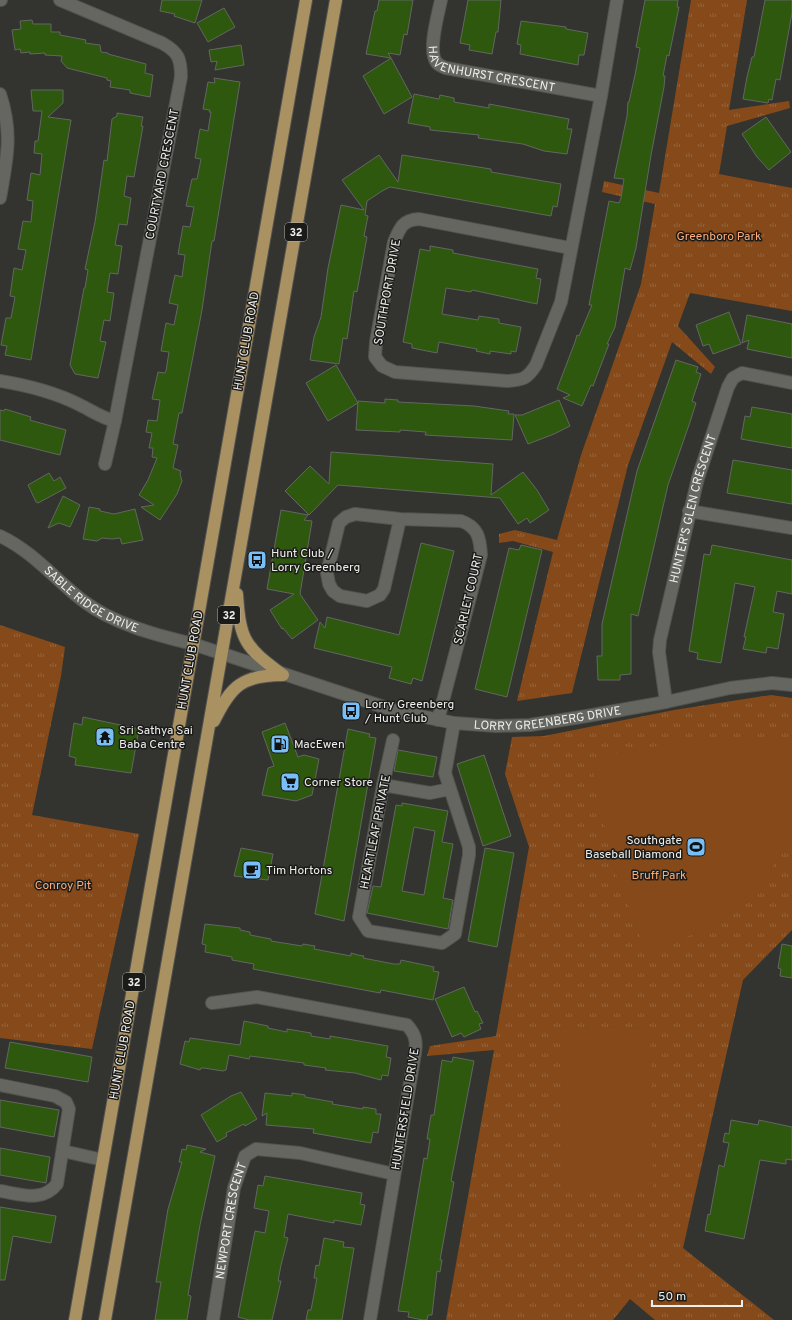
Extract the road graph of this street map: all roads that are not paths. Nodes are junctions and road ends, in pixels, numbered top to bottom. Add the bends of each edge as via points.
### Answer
1 (60, 0) edge
2 (306, 0) edge
3 (336, 0) edge
4 (440, 0) edge
5 (617, 0) edge
6 (0, 94) edge
7 (601, 96) junction
8 (0, 198) edge
9 (570, 248) junction
10 (0, 381) edge
11 (792, 383) edge
12 (116, 421) junction
13 (105, 464) dead end
14 (689, 511) junction
15 (400, 519) junction
16 (792, 528) edge
17 (0, 536) edge
18 (236, 577) junction
19 (193, 644) junction
20 (222, 654) junction
21 (283, 674) junction
22 (792, 685) edge
23 (666, 702) junction
24 (438, 720) junction
25 (454, 723) junction
26 (208, 732) junction
27 (393, 740) dead end
28 (383, 785) junction
29 (450, 789) junction
30 (212, 1003) dead end
31 (0, 1085) edge
32 (63, 1151) junction
33 (103, 1160) junction
34 (394, 1174) junction
35 (0, 1190) edge
36 (75, 1320) edge
37 (105, 1320) edge
38 (213, 1320) edge
39 (370, 1320) edge

1 - 12 street, COURTYARD CRESCENT via 162,43 176,52 181,65
2 - 19 main road, HUNT CLUB ROAD / 32
3 - 18 main road, 32
4 - 7 street, HAVENHURST CRESCENT via 433,41 433,54 438,64 446,68
5 - 7 street, SOUTHPORT DRIVE
6 - 8 street via 8,128 8,150
7 - 9 street, SOUTHPORT DRIVE
9 - 9 street, SOUTHPORT DRIVE via 419,219 408,220 399,229 394,242 376,342 376,357 382,366 395,372 487,380 521,380 531,373 536,365 561,302
10 - 12 street via 21,385 79,404 101,417
11 - 14 street, HUNTER'S GLEN CRESCENT via 742,373 733,378 721,406
12 - 13 street, COURTYARD CRESCENT
14 - 16 street
14 - 23 street, HUNTER'S GLEN CRESCENT via 660,640 659,652
15 - 15 street, SCARLET COURT via 384,589 380,595 367,601 340,596 333,591 326,573 339,523 355,514
15 - 24 street, SCARLET COURT via 461,521 470,524 477,533 480,545 481,555
17 - 19 street, SABLE RIDGE DRIVE via 14,543 83,601 107,616
18 - 20 main road, 32
18 - 21 main road via 244,638 257,656
19 - 20 street, LORRY GREENBERG DRIVE
19 - 33 main road, HUNT CLUB ROAD / 32
20 - 21 street, LORRY GREENBERG DRIVE
20 - 26 main road, 32
21 - 24 street, LORRY GREENBERG DRIVE via 396,711
21 - 26 main road via 256,676 237,686 224,701
22 - 23 street, LORRY GREENBERG DRIVE via 772,683 730,688
23 - 25 street, LORRY GREENBERG DRIVE via 530,725
24 - 25 street, LORRY GREENBERG DRIVE
25 - 29 street via 445,773
26 - 37 main road, 32
27 - 28 street, HEARTLEAF PRIVATE
28 - 29 street via 430,793
28 - 29 street, HEARTLEAF PRIVATE via 359,917 368,931 442,943 455,934 469,855 469,847
30 - 34 street, HUNTERSFIELD DRIVE via 257,996 407,1025 416,1042
31 - 32 street via 55,1096 66,1102 69,1109
32 - 33 street
32 - 35 street via 57,1184 50,1192 38,1196
33 - 36 main road, HUNT CLUB ROAD / 32
34 - 38 street, NEWPORT CRESCENT via 300,1152 256,1149 245,1156 234,1188
34 - 39 street, HUNTERSFIELD DRIVE

